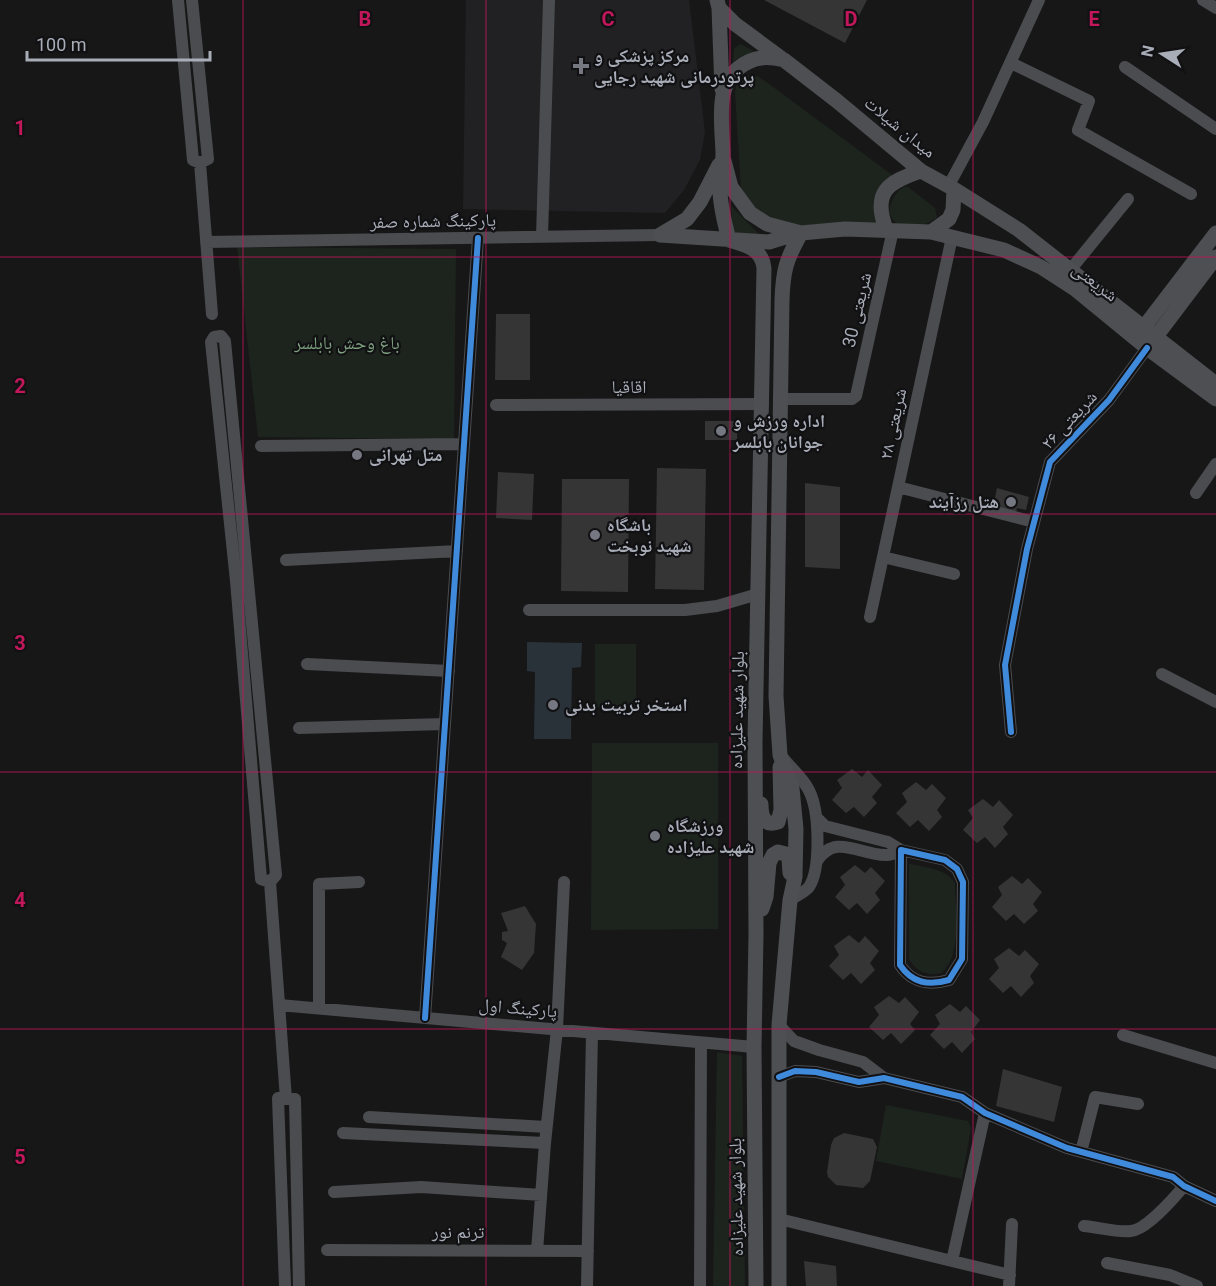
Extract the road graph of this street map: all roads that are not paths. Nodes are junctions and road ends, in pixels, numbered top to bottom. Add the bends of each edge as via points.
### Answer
1 (178, 0) edge
2 (192, 0) edge
3 (549, 0) edge
4 (1039, 0) edge
5 (1203, 0) edge
6 (717, 2) edge
7 (1216, 8) edge
8 (194, 14) junction
9 (179, 15) junction
10 (195, 29) junction
11 (181, 35) junction
12 (784, 60) junction
13 (1011, 63) junction
14 (1125, 67) dead end
15 (722, 95) junction
16 (1216, 129) edge
17 (723, 157) junction
18 (200, 166) junction
19 (921, 171) junction
20 (951, 187) junction
21 (1191, 194) dead end
22 (1128, 199) dead end
23 (890, 229) junction
24 (801, 232) junction
25 (931, 232) junction
26 (1216, 232) edge
27 (660, 235) junction
28 (542, 237) junction
29 (952, 237) junction
30 (478, 238) junction
31 (729, 240) junction
32 (206, 242) junction
33 (1216, 257) edge
34 (1071, 269) junction
35 (212, 314) dead end
36 (1149, 337) junction
37 (1216, 384) edge
38 (782, 399) junction
39 (1216, 399) edge
40 (763, 404) junction
41 (496, 405) dead end
42 (464, 444) junction
43 (261, 446) dead end
44 (1216, 464) edge
45 (898, 488) junction
46 (1196, 493) dead end
47 (243, 516) junction
48 (229, 518) junction
49 (1034, 522) junction
50 (457, 551) junction
51 (883, 557) junction
52 (286, 560) dead end
53 (954, 574) dead end
54 (758, 594) junction
55 (529, 610) dead end
56 (870, 617) dead end
57 (307, 664) dead end
58 (449, 671) junction
59 (1162, 674) dead end
60 (1216, 702) edge
61 (445, 724) junction
62 (299, 728) dead end
63 (1011, 732) dead end
64 (755, 742) junction
65 (265, 753) junction
66 (250, 755) junction
67 (780, 755) junction
68 (816, 817) junction
69 (901, 850) junction
70 (817, 861) junction
71 (270, 882) junction
72 (358, 882) dead end
73 (564, 882) dead end
74 (790, 900) junction
75 (756, 934) junction
76 (279, 1005) junction
77 (319, 1008) junction
78 (425, 1018) junction
79 (779, 1026) junction
80 (557, 1029) junction
81 (592, 1033) junction
82 (1123, 1035) dead end
83 (701, 1042) junction
84 (754, 1047) junction
85 (1216, 1063) edge
86 (779, 1077) junction
87 (884, 1078) junction
88 (286, 1099) junction
89 (1138, 1104) dead end
90 (985, 1113) junction
91 (369, 1117) dead end
92 (546, 1127) junction
93 (343, 1133) dead end
94 (545, 1143) junction
95 (1081, 1152) junction
96 (1184, 1186) junction
97 (334, 1192) dead end
98 (541, 1195) junction
99 (1216, 1201) edge
100 (778, 1219) junction
101 (1012, 1224) dead end
102 (1084, 1226) dead end
103 (327, 1250) dead end
104 (537, 1251) junction
105 (588, 1251) junction
106 (952, 1261) junction
107 (1107, 1263) dead end
108 (1010, 1280) edge
109 (285, 1286) edge
110 (299, 1286) edge
111 (587, 1286) edge
112 (700, 1286) edge
113 (756, 1286) edge
114 (779, 1286) edge
115 (1197, 1286) edge

1 - 9 street
2 - 8 street
3 - 28 street
4 - 13 street
5 - 7 street
6 - 12 main road via 735,24
6 - 15 main road
8 - 9 street via 188,18
8 - 10 street
9 - 11 street
10 - 11 street via 188,28
10 - 18 street via 208,159
11 - 18 street via 193,160
12 - 15 main road via 758,58 743,64 729,76
12 - 19 main road, میدان شیلات
13 - 20 street
13 - 21 street via 1089,101 1078,130
14 - 16 street
15 - 17 main road
17 - 24 main road via 731,187 750,213 780,228
17 - 27 main road via 687,219
17 - 31 main road via 720,192
18 - 32 street
19 - 20 main road, میدان شیلات
19 - 23 main road via 898,179 882,197 880,209
20 - 25 main road via 953,210 949,219
20 - 34 main road, شریعتی
22 - 34 street
23 - 24 main road
23 - 25 main road
23 - 38 street, شریعتی 30 via 854,398
24 - 31 main road via 769,242
24 - 38 main road via 783,273
25 - 29 main road, شریعتی
26 - 36 main road
27 - 28 street, پارکینگ شماره صفر
27 - 31 main road
28 - 30 street, پارکینگ شماره صفر
29 - 36 main road, شریعتی via 1004,250 1041,267
29 - 45 street, شریعتی ۲۸
30 - 32 street, پارکینگ شماره صفر
30 - 42 street
31 - 40 main road, بلوار شهید علیزاده via 753,248 763,258
32 - 35 street
33 - 36 main road
34 - 36 main road, شریعتی
36 - 37 main road, شریعتی
36 - 39 main road, شریعتی
36 - 49 street, شریعتی ۲۶ via 1109,400 1050,462
38 - 67 main road via 776,696
40 - 41 street, اقاقیا
40 - 54 main road, بلوار شهید علیزاده
42 - 43 street
42 - 50 street
44 - 46 street
45 - 49 street
45 - 51 street, شریعتی ۲۸
47 - 48 street
47 - 48 street via 225,341 221,336 211,342
47 - 65 street
48 - 66 street
49 - 63 street, شریعتی ۲۶ via 1005,665
50 - 52 street
50 - 58 street
51 - 53 street
51 - 56 street, شریعتی ۲۸
54 - 55 street via 685,610
54 - 64 main road, بلوار شهید علیزاده
57 - 58 street
58 - 61 street
59 - 60 street
61 - 62 street
61 - 78 street
64 - 67 main road via 761,815 771,824 780,817
64 - 75 main road, بلوار شهید علیزاده
65 - 66 street
65 - 71 street via 276,875
66 - 71 street via 261,879
67 - 68 street via 806,784
67 - 74 main road via 792,788 796,829 795,877
68 - 69 street via 825,826 888,842
68 - 70 street
69 - 69 street via 945,860 957,868 963,882 962,959 949,980 936,984 920,982 907,975 900,965
69 - 70 street via 889,856 838,846 824,850
70 - 74 street via 808,889
71 - 76 street
72 - 77 street via 319,884
73 - 80 street
74 - 75 main road via 789,859 778,852 769,863 766,897
74 - 79 main road
75 - 84 main road, بلوار شهید علیزاده
76 - 77 street, پارکینگ اول
76 - 88 street
77 - 78 street, پارکینگ اول
78 - 80 street, پارکینگ اول
79 - 86 main road
79 - 87 street via 795,1041 863,1062
80 - 81 street, پارکینگ اول
80 - 92 street
81 - 83 street, پارکینگ اول
81 - 105 street
82 - 85 street
83 - 84 street, پارکینگ اول
83 - 112 street
84 - 113 main road, بلوار شهید علیزاده
86 - 87 street via 795,1071 859,1082
86 - 100 main road
87 - 90 street via 962,1097
88 - 109 street via 278,1098
88 - 110 street via 295,1099
89 - 95 street via 1095,1097
90 - 95 street
90 - 106 street
91 - 92 street
92 - 94 street
93 - 94 street
94 - 98 street
95 - 96 street via 1173,1177
96 - 99 street
96 - 102 street via 1163,1209 1132,1232
97 - 98 street via 421,1187
98 - 104 street
100 - 106 street
100 - 114 main road
101 - 108 street
103 - 104 street, ترنم نور
104 - 105 street, ترنم نور
105 - 111 street
106 - 108 street
107 - 115 street via 1170,1275
109 - 110 street

